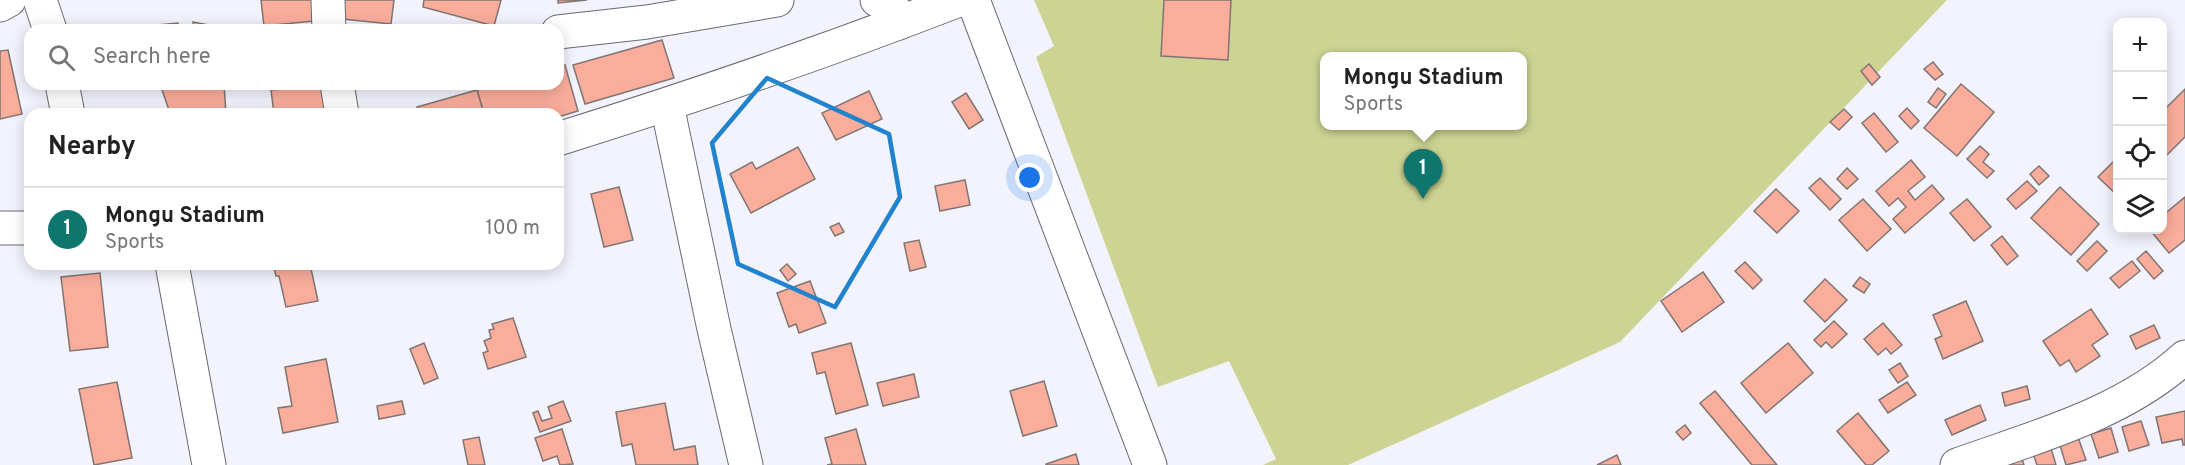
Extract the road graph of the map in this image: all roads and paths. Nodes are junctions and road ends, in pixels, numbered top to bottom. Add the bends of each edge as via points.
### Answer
1 (9, 0) edge
2 (40, 0) edge
3 (328, 0) edge
4 (777, 0) edge
5 (959, 0) edge
6 (973, 0) edge
7 (0, 5) edge
8 (888, 12) edge
9 (48, 24) edge
10 (329, 24) edge
11 (564, 31) edge
12 (63, 90) edge
13 (338, 90) edge
14 (667, 105) junction
15 (67, 108) edge
16 (341, 108) edge
17 (564, 137) edge
18 (0, 228) edge
19 (24, 228) edge
20 (173, 270) edge
21 (2185, 357) edge
22 (209, 465) edge
23 (746, 465) edge
24 (1150, 465) edge
25 (1957, 465) edge

1 - 7 street
2 - 9 street
3 - 10 street
4 - 11 street
5 - 8 street
6 - 24 street
8 - 14 street
12 - 15 street
13 - 16 street
14 - 17 street
14 - 23 street
18 - 19 street
20 - 22 street
21 - 25 street via 2164,376 2097,414

